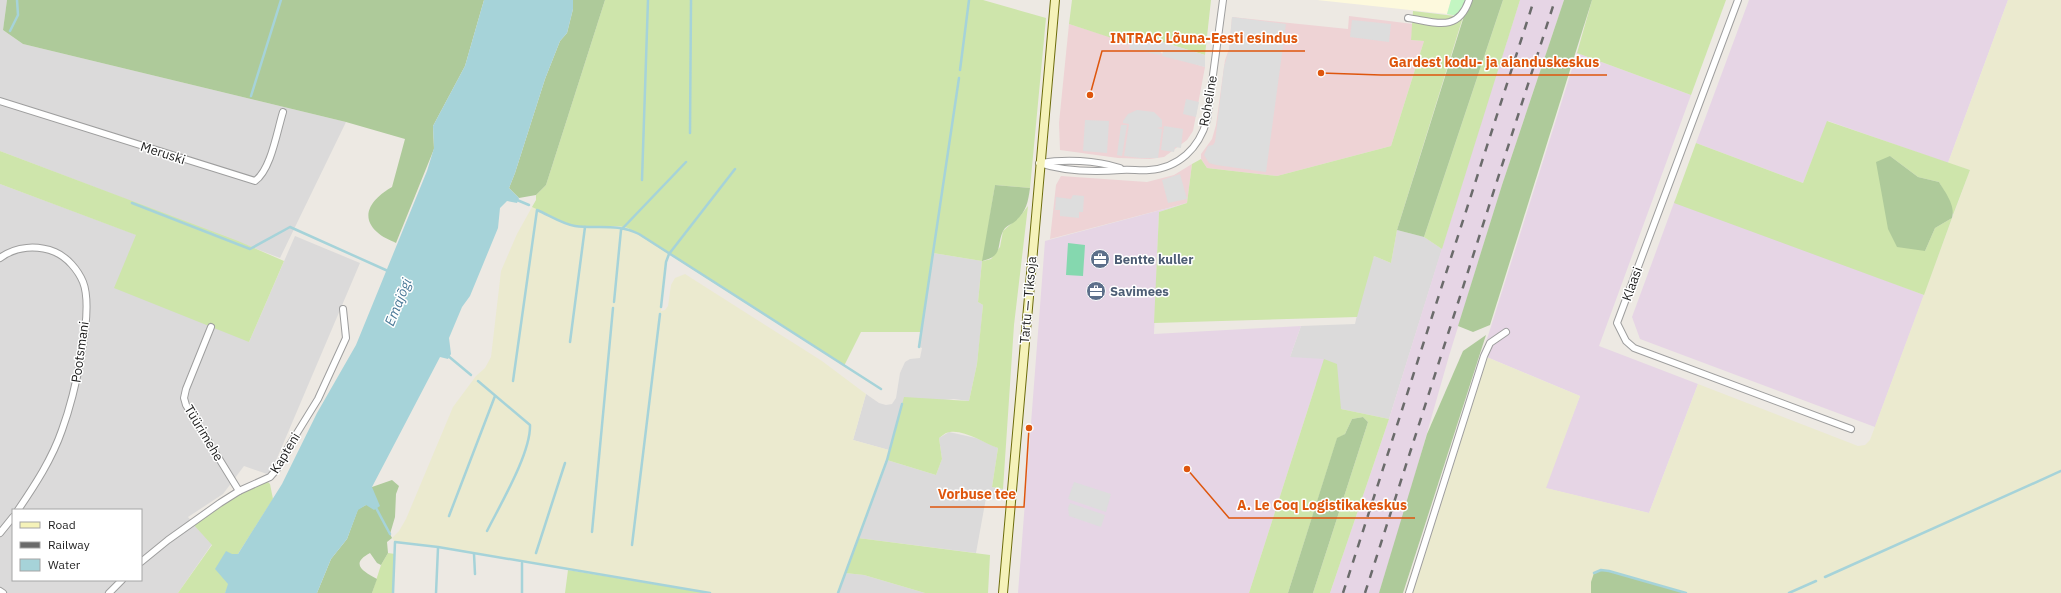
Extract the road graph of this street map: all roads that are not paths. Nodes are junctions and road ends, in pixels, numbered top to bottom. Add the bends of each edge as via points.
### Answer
1 (1223, 0) edge
2 (1469, 0) edge
3 (1738, 0) edge
4 (1055, 4) edge
5 (1408, 18) dead end
6 (0, 101) edge
7 (283, 112) dead end
8 (1039, 163) junction
9 (0, 258) edge
10 (343, 309) dead end
11 (211, 328) dead end
12 (1506, 332) dead end
13 (1851, 429) dead end
14 (239, 491) junction
15 (19, 509) edge
16 (12, 518) edge
17 (0, 533) edge
18 (142, 561) edge
19 (121, 581) edge
20 (0, 591) edge
21 (3, 593) edge
22 (109, 593) edge
23 (1003, 593) edge
24 (1410, 593) edge

1 - 8 street, Roheline via 1207,120 1200,138 1188,155 1168,166 1150,170 1058,160
2 - 5 street via 1460,18 1452,22 1445,24
3 - 13 street, Klaasi via 1617,323 1626,341 1634,348
4 - 8 main road, Tartu — Tiksoja
6 - 7 street, Meruski via 255,180 262,176 267,164
8 - 23 main road, Tartu — Tiksoja
9 - 15 street, Pootsmani via 17,249 35,247 56,252 73,266 83,282 86,296 81,360 71,403 51,456
10 - 14 street, Kapteni via 346,338 318,399 277,470 270,477
11 - 14 street, Tüürimehe via 184,398 186,406
12 - 24 street via 1490,343 1484,356
14 - 18 street, Kapteni
16 - 17 street
19 - 22 street
20 - 21 street

